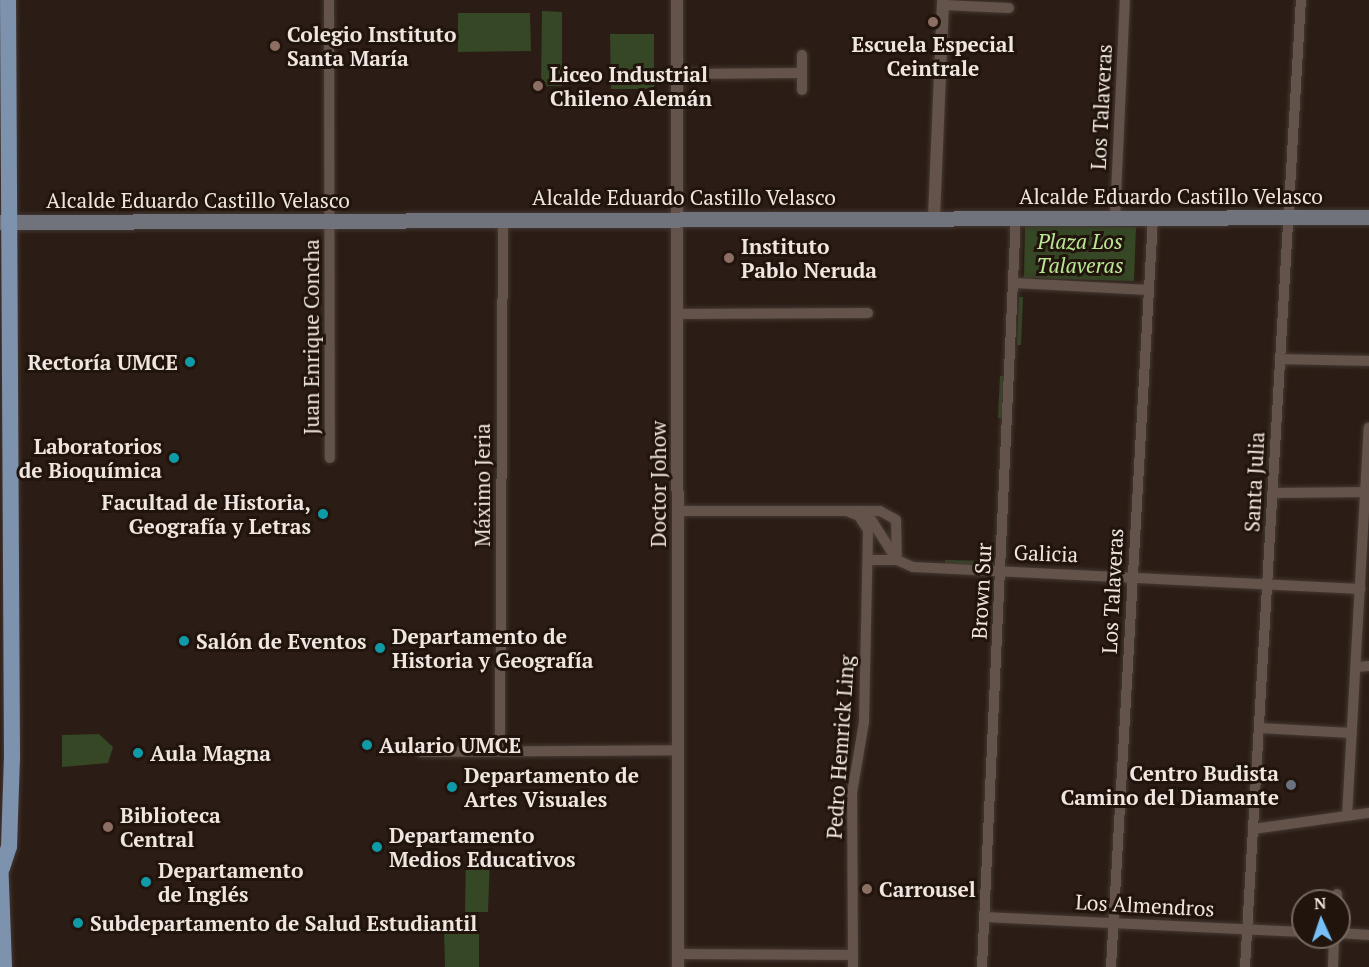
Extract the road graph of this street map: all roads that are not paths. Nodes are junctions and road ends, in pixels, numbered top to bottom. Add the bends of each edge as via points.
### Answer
1 (8, 0) edge
2 (329, 0) edge
3 (678, 0) edge
4 (1125, 0) edge
5 (1301, 0) edge
6 (943, 3) edge
7 (1009, 8) dead end
8 (802, 56) dead end
9 (802, 73) junction
10 (678, 74) junction
11 (802, 90) dead end
12 (1016, 216) junction
13 (934, 217) junction
14 (1115, 217) junction
15 (1153, 217) junction
16 (1289, 217) junction
17 (1369, 217) edge
18 (678, 218) junction
19 (503, 219) junction
20 (331, 220) junction
21 (6, 222) edge
22 (1015, 284) junction
23 (1148, 290) junction
24 (868, 313) dead end
25 (678, 314) junction
26 (1281, 359) junction
27 (1369, 361) edge
28 (1369, 428) edge
29 (330, 458) dead end
30 (1367, 492) edge
31 (1273, 494) junction
32 (678, 511) junction
33 (847, 511) junction
34 (868, 560) junction
35 (897, 560) junction
36 (1001, 571) junction
37 (1132, 576) junction
38 (1268, 581) junction
39 (1360, 588) junction
40 (1369, 666) edge
41 (1356, 667) junction
42 (1259, 728) junction
43 (1352, 733) junction
44 (678, 750) junction
45 (500, 751) junction
46 (421, 752) dead end
47 (6, 758) edge
48 (1369, 813) edge
49 (1347, 816) junction
50 (1253, 829) junction
51 (1, 862) edge
52 (984, 918) junction
53 (1113, 923) junction
54 (1248, 929) junction
55 (1291, 931) edge
56 (1351, 934) edge
57 (1369, 935) edge
58 (2, 939) edge
59 (1334, 949) edge
60 (853, 955) junction
61 (678, 961) edge
62 (4, 967) edge
63 (853, 967) edge
64 (982, 967) edge
65 (1111, 967) edge
66 (1245, 967) edge
67 (1333, 967) edge

1 - 21 main road
2 - 20 street, Juan Enrique Concha
3 - 10 street, Doctor Johow
4 - 14 street, Los Talaveras
5 - 16 street, Santa Julia
6 - 7 street
6 - 13 street
8 - 9 street
9 - 10 street
9 - 11 street
10 - 18 street, Doctor Johow
12 - 13 main road, Alcalde Eduardo Castillo Velasco
12 - 14 main road, Alcalde Eduardo Castillo Velasco
12 - 22 street, Brown Sur
13 - 18 main road, Alcalde Eduardo Castillo Velasco
14 - 15 main road, Alcalde Eduardo Castillo Velasco
15 - 16 main road, Alcalde Eduardo Castillo Velasco
15 - 23 street, Los Talaveras
16 - 17 main road, Alcalde Eduardo Castillo Velasco
16 - 26 street, Santa Julia
18 - 19 main road, Alcalde Eduardo Castillo Velasco
18 - 25 street, Doctor Johow
19 - 20 main road, Alcalde Eduardo Castillo Velasco
19 - 45 street, Máximo Jeria
20 - 21 main road, Alcalde Eduardo Castillo Velasco
20 - 29 street, Juan Enrique Concha
21 - 47 main road
22 - 23 street
22 - 36 street, Brown Sur
23 - 37 street, Los Talaveras
24 - 25 street
25 - 32 street, Doctor Johow
26 - 27 street
26 - 31 street, Santa Julia
28 - 30 street
30 - 31 street
30 - 39 street
31 - 38 street, Santa Julia
32 - 33 street
32 - 44 street, Doctor Johow
33 - 34 street, Pedro Hemrick Ling via 861,517 868,530
33 - 35 street via 872,521
33 - 35 street via 892,516
34 - 35 street, Galicia
34 - 60 street, Pedro Hemrick Ling via 864,722 852,793
35 - 36 street, Galicia via 922,568
36 - 37 street, Galicia
36 - 52 street, Brown Sur
37 - 38 street, Galicia
37 - 53 street, Los Talaveras
38 - 39 street, Galicia
38 - 42 street, Santa Julia
39 - 41 street
40 - 41 street
41 - 43 street
42 - 43 street
42 - 50 street, Santa Julia
43 - 49 street
44 - 45 street
44 - 61 street, Doctor Johow
45 - 46 street
47 - 51 main road via 9,847
48 - 49 street
49 - 50 street
50 - 54 street, Santa Julia
51 - 58 main road
52 - 53 street, Los Almendros
52 - 64 street, Brown Sur
53 - 54 street, Los Almendros
53 - 65 street, Los Talaveras
54 - 55 street, Los Almendros
54 - 66 street, Santa Julia
56 - 57 street
58 - 62 main road
59 - 67 street
60 - 61 street
60 - 63 street, Pedro Hemrick Ling

